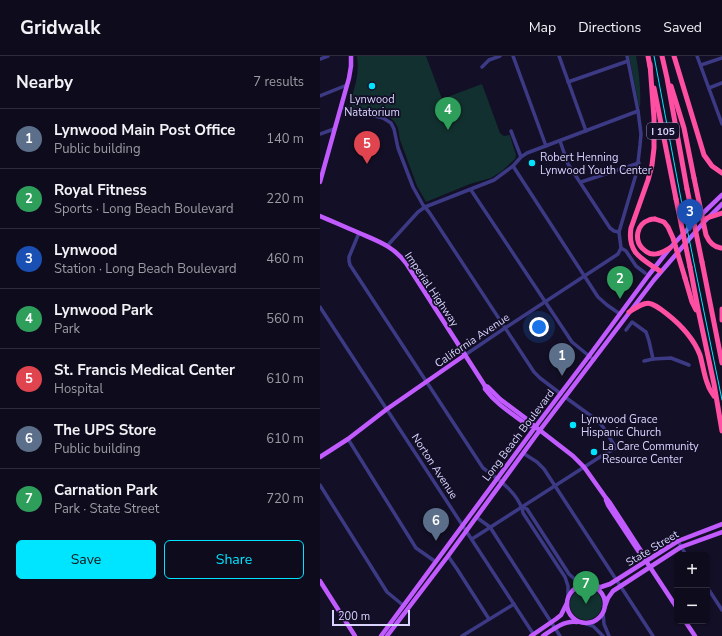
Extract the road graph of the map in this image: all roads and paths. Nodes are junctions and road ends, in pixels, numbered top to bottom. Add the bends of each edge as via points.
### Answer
1 (328, 56) edge
2 (351, 56) edge
3 (500, 56) edge
4 (513, 56) edge
5 (559, 56) edge
6 (627, 56) edge
7 (648, 56) edge
8 (662, 56) edge
9 (674, 56) edge
10 (697, 56) edge
11 (722, 58) edge
12 (320, 59) edge
13 (628, 61) junction
14 (650, 64) junction
15 (701, 66) junction
16 (482, 67) dead end
17 (667, 78) junction
18 (568, 82) junction
19 (722, 83) edge
20 (347, 85) junction
21 (709, 88) junction
22 (320, 96) edge
23 (341, 107) junction
24 (638, 111) junction
25 (722, 124) edge
26 (334, 129) junction
27 (512, 131) dead end
28 (586, 131) junction
29 (320, 134) edge
30 (560, 141) junction
31 (546, 146) junction
32 (521, 157) junction
33 (639, 163) junction
34 (513, 166) junction
35 (722, 173) edge
36 (321, 175) edge
37 (320, 182) edge
38 (580, 182) junction
39 (471, 190) junction
40 (722, 196) edge
41 (722, 204) edge
42 (424, 207) junction
43 (722, 213) edge
44 (320, 216) edge
45 (707, 218) junction
46 (619, 232) junction
47 (359, 233) junction
48 (387, 246) junction
49 (620, 248) junction
50 (670, 248) junction
51 (721, 248) edge
52 (654, 268) junction
53 (660, 272) junction
54 (645, 273) dead end
55 (585, 276) junction
56 (545, 302) junction
57 (320, 307) edge
58 (722, 309) edge
59 (629, 312) junction
60 (620, 314) junction
61 (699, 314) junction
62 (722, 320) edge
63 (505, 328) junction
64 (626, 330) dead end
65 (465, 355) junction
66 (592, 358) junction
67 (653, 359) junction
68 (644, 360) dead end
69 (722, 363) edge
70 (689, 365) dead end
71 (426, 382) junction
72 (561, 394) junction
73 (565, 397) junction
74 (716, 400) junction
75 (387, 408) junction
76 (534, 426) junction
77 (540, 430) junction
78 (722, 431) edge
79 (348, 438) junction
80 (523, 452) junction
81 (320, 457) edge
82 (584, 467) junction
83 (497, 478) junction
84 (502, 482) junction
85 (320, 485) edge
86 (555, 486) junction
87 (522, 507) junction
88 (476, 516) junction
89 (463, 525) junction
90 (722, 525) edge
91 (490, 528) junction
92 (466, 530) junction
93 (722, 532) edge
94 (472, 539) junction
95 (452, 540) junction
96 (678, 541) junction
97 (681, 547) junction
98 (684, 552) edge
99 (448, 556) junction
100 (646, 561) junction
101 (436, 562) junction
102 (650, 567) junction
103 (433, 576) junction
104 (616, 580) junction
105 (320, 581) edge
106 (589, 586) junction
107 (620, 586) junction
108 (708, 588) edge
109 (568, 600) junction
110 (674, 603) edge
111 (514, 604) junction
112 (404, 606) junction
113 (605, 606) junction
114 (408, 609) junction
115 (722, 610) edge
116 (603, 612) junction
117 (489, 619) junction
118 (552, 622) junction
119 (582, 622) junction
120 (687, 624) edge
121 (555, 628) junction
122 (355, 636) edge
123 (381, 636) edge
124 (387, 636) edge
125 (462, 636) edge
126 (533, 636) edge
127 (543, 636) edge
128 (560, 636) edge
129 (604, 636) edge
130 (610, 636) edge
131 (653, 636) edge
132 (695, 636) edge

1 - 12 street
2 - 20 main road via 351,72
3 - 16 street via 489,60
4 - 31 street
5 - 18 street
6 - 13 street
7 - 14 highway, I 105
8 - 17 highway, I 105
9 - 35 highway via 704,155 712,166
10 - 15 street
11 - 15 street
13 - 18 street
13 - 24 street
14 - 52 highway via 654,148 652,165 630,228 630,236 634,250
14 - 61 highway, I 105, bridge
15 - 21 street
17 - 51 highway, bridge via 684,128 706,235 713,245
17 - 69 highway, I 105, bridge
18 - 28 street
19 - 21 street
20 - 22 street
20 - 23 main road
21 - 25 street
23 - 26 main road
23 - 42 street via 379,116 391,123 413,187
24 - 28 street
24 - 33 street via 641,134
26 - 29 street
26 - 36 main road
27 - 32 street
28 - 30 street
30 - 31 street
30 - 38 street via 568,164
31 - 32 street
32 - 34 street
33 - 38 street
33 - 46 street
34 - 39 street via 494,180
34 - 55 street
36 - 37 main road
38 - 46 street via 610,228
39 - 42 street
39 - 56 street
40 - 50 main road, Long Beach Boulevard
41 - 45 main road, Long Beach Boulevard
42 - 48 street
42 - 63 street
43 - 45 highway
44 - 47 main road, Imperial Highway
45 - 53 main road, Long Beach Boulevard
46 - 49 street
47 - 48 main road, Imperial Highway
47 - 71 street via 349,257 350,265
48 - 65 main road, Imperial Highway via 406,263
49 - 54 street via 626,251 636,266
49 - 55 street, California Avenue via 618,254
50 - 52 main road, Long Beach Boulevard
50 - 61 highway, bridge via 652,254 644,250 637,240 637,233 642,224 655,219 664,222 668,227 692,302
52 - 53 highway
52 - 60 main road, Long Beach Boulevard
53 - 59 main road, Long Beach Boulevard
55 - 56 street, California Avenue
55 - 60 street via 598,297
56 - 63 street, California Avenue
56 - 66 street via 572,342
57 - 75 street, Norton Avenue
58 - 62 highway
59 - 66 main road, Long Beach Boulevard
59 - 74 highway via 641,304 655,305 684,329 700,355 708,386
60 - 66 main road, Long Beach Boulevard
61 - 74 highway, I 105
63 - 65 street, California Avenue
63 - 72 street via 536,376
64 - 67 street via 632,322 646,332
65 - 71 main road, California Avenue
65 - 76 main road, Imperial Highway via 487,392 500,405 530,426
66 - 72 main road, Long Beach Boulevard
66 - 73 main road, Long Beach Boulevard
67 - 68 street
67 - 70 street via 670,358
71 - 75 main road, California Avenue
71 - 83 street via 483,468
72 - 76 main road, Long Beach Boulevard
73 - 77 main road, Long Beach Boulevard
73 - 82 street via 598,421 616,448
74 - 78 highway, I 105
75 - 79 main road, California Avenue
75 - 89 street, Norton Avenue
76 - 77 main road, Imperial Highway
76 - 83 main road, Long Beach Boulevard
77 - 80 main road, Long Beach Boulevard
77 - 82 main road, Imperial Highway
79 - 81 main road, California Avenue
79 - 101 street via 416,548
80 - 84 main road, Long Beach Boulevard
80 - 86 street via 544,469
82 - 86 street
82 - 100 main road, Imperial Highway
83 - 84 street
83 - 89 main road, Long Beach Boulevard
84 - 87 street
84 - 88 main road, Long Beach Boulevard
85 - 112 street via 387,592
86 - 87 street
86 - 104 street
87 - 91 street
87 - 106 street via 527,509 569,574 578,582
87 - 109 street via 523,513 565,578
88 - 91 street
88 - 92 main road, Long Beach Boulevard
89 - 92 street, Norton Avenue
89 - 95 main road, Long Beach Boulevard
90 - 96 main road, State Street
91 - 94 street
91 - 118 street
92 - 94 street, Norton Avenue
92 - 99 main road, Long Beach Boulevard
93 - 97 main road, State Street
94 - 111 street, Norton Avenue
95 - 99 main road via 446,553
95 - 101 main road, Long Beach Boulevard
96 - 97 street
96 - 100 main road, State Street
97 - 98 street
97 - 102 main road, State Street
99 - 103 main road, Long Beach Boulevard
99 - 117 street
100 - 102 main road, Imperial Highway
100 - 104 main road, State Street
101 - 103 main road via 438,564 432,572
101 - 112 main road, Long Beach Boulevard
102 - 107 main road, State Street
102 - 110 main road, Imperial Highway
103 - 114 main road, Long Beach Boulevard
104 - 106 main road, State Street via 601,587
104 - 107 street
105 - 122 main road
106 - 109 main road via 576,588
106 - 113 main road via 596,588 603,596
107 - 113 main road, State Street via 613,591
107 - 131 street
108 - 115 street
109 - 118 main road via 561,615
109 - 119 main road via 567,607 571,616
111 - 117 street
111 - 126 street, Norton Avenue
112 - 114 street
112 - 123 main road, Long Beach Boulevard
113 - 116 main road
114 - 124 main road, Long Beach Boulevard
116 - 119 main road via 595,620
116 - 130 street via 604,624
117 - 125 street
118 - 121 street
118 - 126 main road
119 - 121 main road via 571,621
119 - 129 street via 593,626
120 - 132 main road
121 - 127 main road
121 - 128 street

